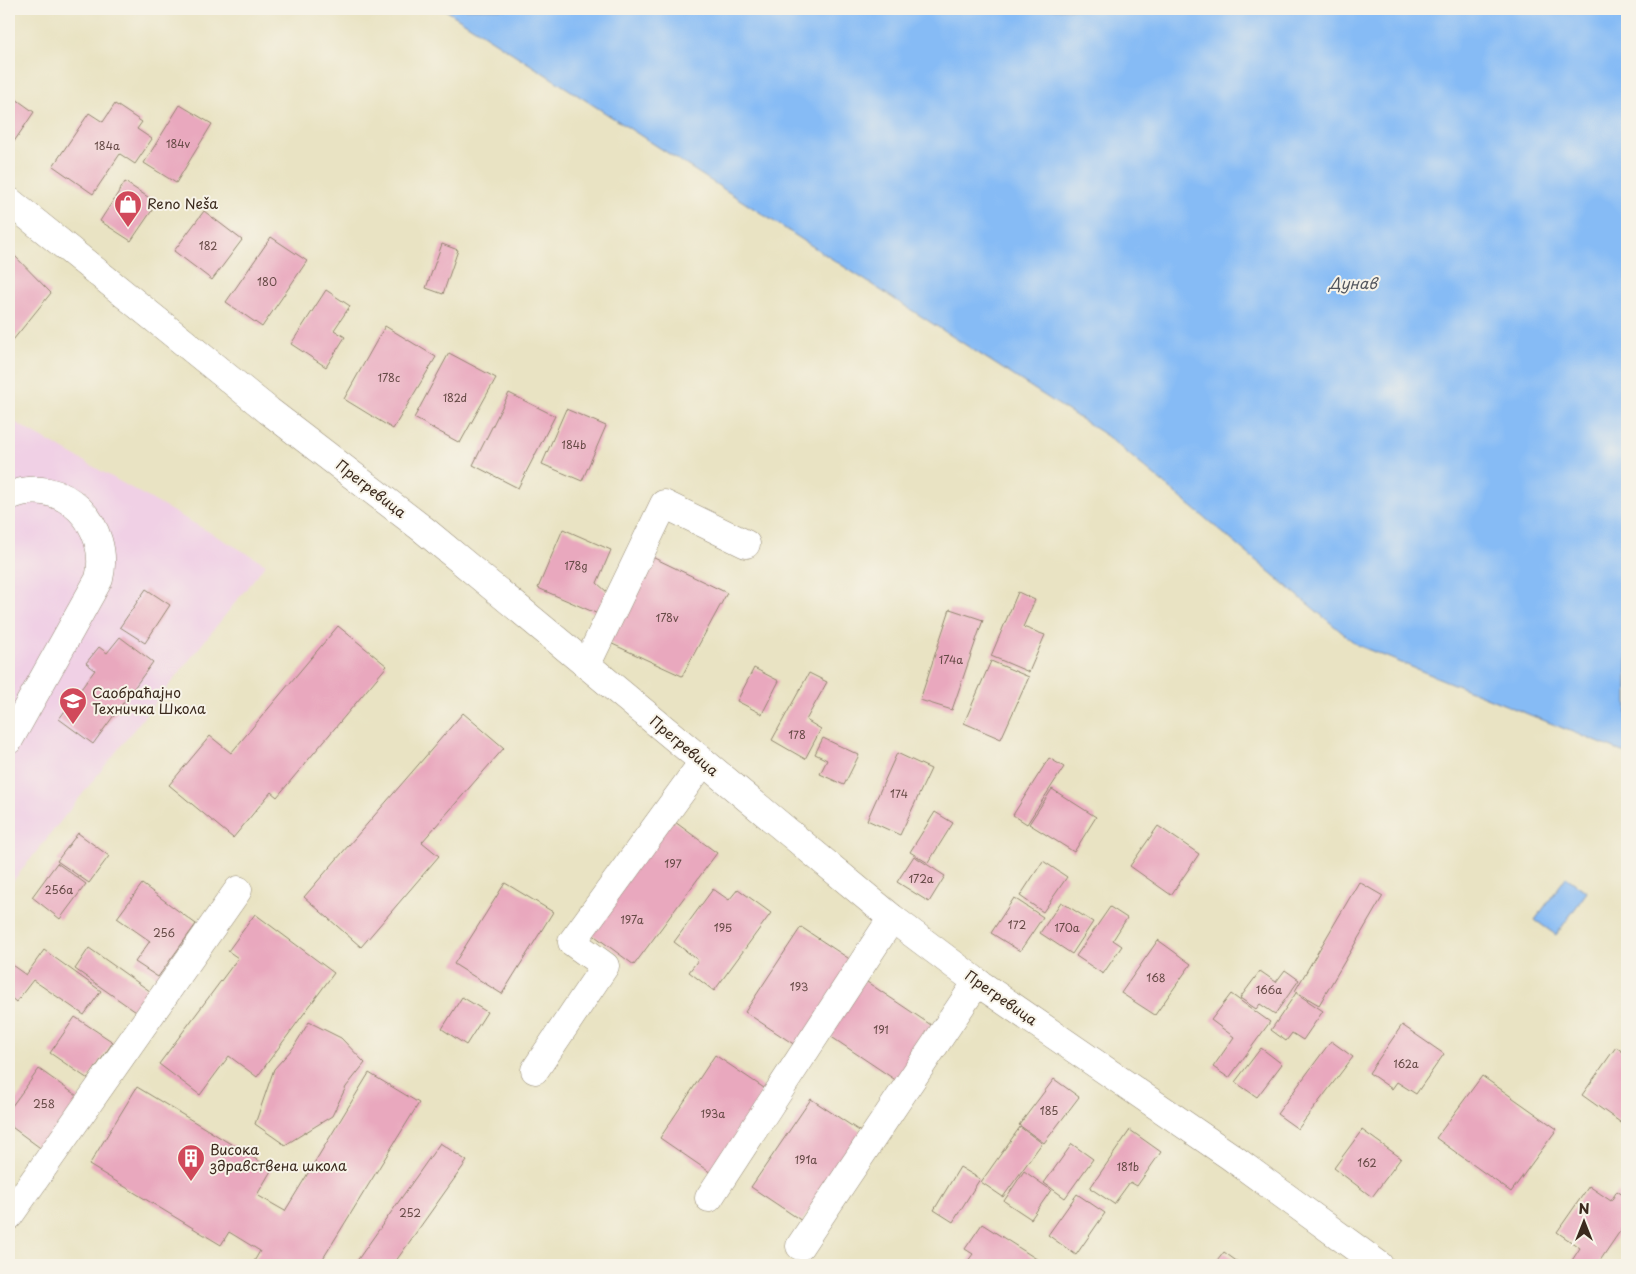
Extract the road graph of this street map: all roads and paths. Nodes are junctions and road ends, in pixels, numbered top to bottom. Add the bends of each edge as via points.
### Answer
1 (9, 201) edge
2 (9, 496) edge
3 (746, 544) dead end
4 (587, 664) junction
5 (9, 740) edge
6 (703, 762) junction
7 (238, 890) dead end
8 (892, 918) junction
9 (977, 982) junction
10 (535, 1070) dead end
11 (709, 1198) dead end
12 (9, 1216) edge
13 (800, 1246) dead end
14 (1379, 1265) edge

1 - 4 street, Прегревица via 269,411 424,530
2 - 5 street via 38,491 70,502 85,513 97,532 103,563 99,579
3 - 4 street via 664,504
4 - 6 street, Прегревица
6 - 8 street, Прегревица
6 - 10 street via 572,942 605,966
7 - 12 street
8 - 9 street, Прегревица
8 - 11 street
9 - 13 street
9 - 14 street, Прегревица via 1230,1156

